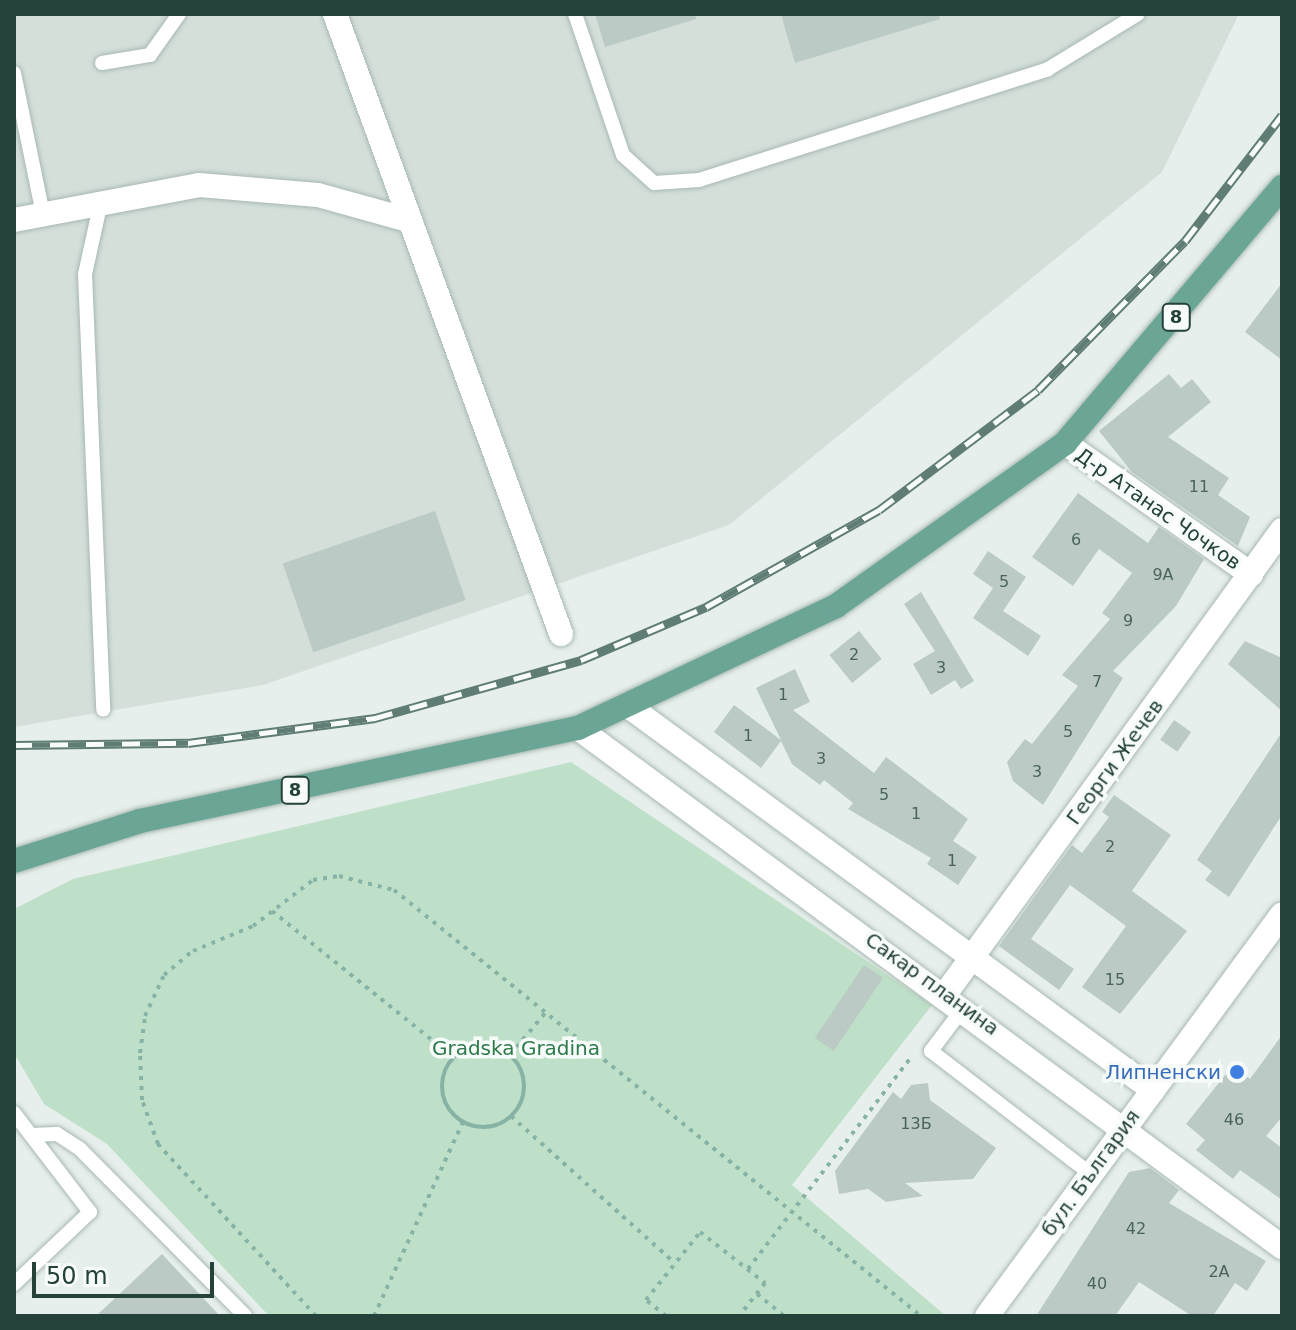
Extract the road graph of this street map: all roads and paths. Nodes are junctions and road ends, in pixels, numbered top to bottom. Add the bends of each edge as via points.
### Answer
1 (179, 14) edge
2 (335, 14) edge
3 (575, 14) edge
4 (1138, 14) edge
5 (102, 63) dead end
6 (14, 73) edge
7 (1282, 187) edge
8 (100, 206) junction
9 (43, 214) junction
10 (14, 220) edge
11 (408, 220) junction
12 (1065, 443) junction
13 (1282, 530) edge
14 (1251, 574) junction
15 (561, 634) dead end
16 (631, 708) junction
17 (103, 710) dead end
18 (578, 728) junction
19 (14, 861) edge
20 (272, 911) junction
21 (1282, 915) edge
22 (971, 959) junction
23 (955, 1000) junction
24 (546, 1012) junction
25 (931, 1051) junction
26 (510, 1055) junction
27 (453, 1057) junction
28 (1153, 1090) junction
29 (14, 1113) edge
30 (511, 1116) junction
31 (463, 1122) junction
32 (1126, 1126) junction
33 (31, 1135) junction
34 (1091, 1174) junction
35 (792, 1212) junction
36 (1282, 1247) edge
37 (675, 1263) junction
38 (748, 1269) junction
39 (14, 1284) edge
40 (757, 1294) junction
41 (245, 1316) edge
42 (316, 1316) edge
43 (374, 1316) edge
44 (666, 1316) edge
45 (739, 1316) edge
46 (784, 1316) edge
47 (921, 1316) edge
48 (987, 1316) edge

1 - 5 lane via 150,55
2 - 11 street
3 - 4 lane via 623,155 654,183 699,180 1048,69
6 - 9 lane
7 - 12 main road, 8
8 - 9 street
8 - 11 street via 199,185 253,185
8 - 17 lane via 85,274
9 - 10 street
11 - 15 street
12 - 14 street, Д-р Атанас Чочков
12 - 16 main road, 8 via 836,606
13 - 14 street, Георги Жечев
14 - 22 street, Георги Жечев
16 - 18 main road, 8
16 - 22 street
18 - 19 main road, 8 via 140,821
18 - 23 street, Сакар планина
20 - 24 path via 313,880 368,878 394,890
20 - 27 path
20 - 42 path via 226,942 193,951 164,975 145,1016 142,1100 158,1144 191,1186
21 - 28 street, бул. България
22 - 23 street, Георги Жечев
22 - 28 street
23 - 25 lane
23 - 32 street, Сакар планина
24 - 26 path
24 - 35 path
25 - 34 lane
25 - 35 path via 913,1055
26 - 27 path via 475,1045
26 - 30 path via 523,1078
27 - 31 path via 442,1092
28 - 32 street, бул. България
29 - 33 lane
30 - 31 path via 488,1127
30 - 37 path
31 - 43 path
32 - 34 street, бул. България
32 - 36 street, Сакар планина
33 - 39 lane via 90,1212
33 - 41 lane via 57,1134 80,1149
34 - 48 street, бул. България
35 - 38 path
35 - 47 path
37 - 38 path via 700,1232
37 - 44 path via 646,1300
38 - 40 path via 765,1283
40 - 45 path
40 - 46 path

